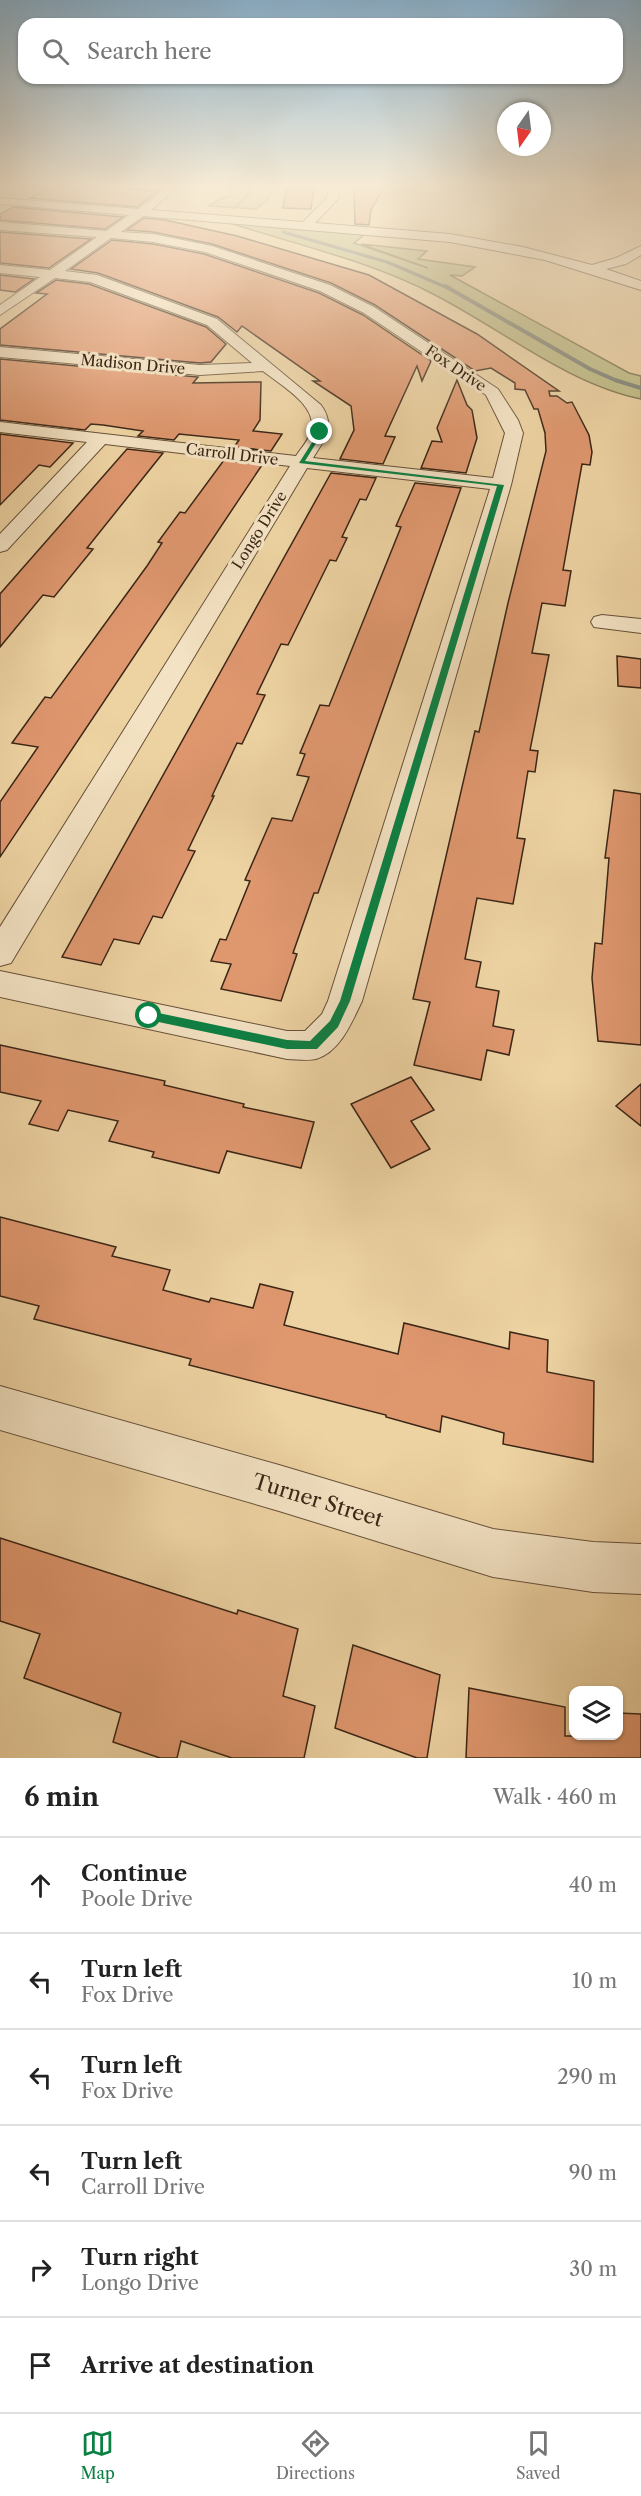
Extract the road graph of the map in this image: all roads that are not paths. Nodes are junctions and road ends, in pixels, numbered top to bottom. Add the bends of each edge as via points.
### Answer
1 (61, 268) edge
2 (266, 268) edge
3 (588, 268) edge
4 (596, 268) edge
5 (0, 269) edge
6 (592, 269) junction
7 (53, 274) junction
8 (641, 286) edge
9 (0, 311) edge
10 (0, 352) edge
11 (266, 366) junction
12 (0, 427) edge
13 (100, 439) junction
14 (302, 462) junction
15 (501, 485) junction
16 (0, 546) edge
17 (602, 622) dead end
18 (641, 626) edge
19 (0, 954) edge
20 (0, 984) edge
21 (0, 1408) edge
22 (641, 1569) edge

1 - 7 street
2 - 15 street, Fox Drive via 309,282 369,310 479,382 502,405 514,433
3 - 6 street
4 - 6 street
5 - 7 street, Longo Drive
6 - 8 street
7 - 9 street
7 - 11 street, Longo Drive via 106,282 212,322
10 - 11 street, Madison Drive via 200,370
11 - 14 street, Longo Drive via 319,412 320,432
12 - 13 street, Carroll Drive
13 - 14 street, Carroll Drive
13 - 16 street
14 - 15 street, Carroll Drive
14 - 19 street, Longo Drive
15 - 20 street, Fox Drive via 345,1001 334,1024 313,1045 287,1045
17 - 18 street
21 - 22 street, Turner Street via 493,1553 593,1567

